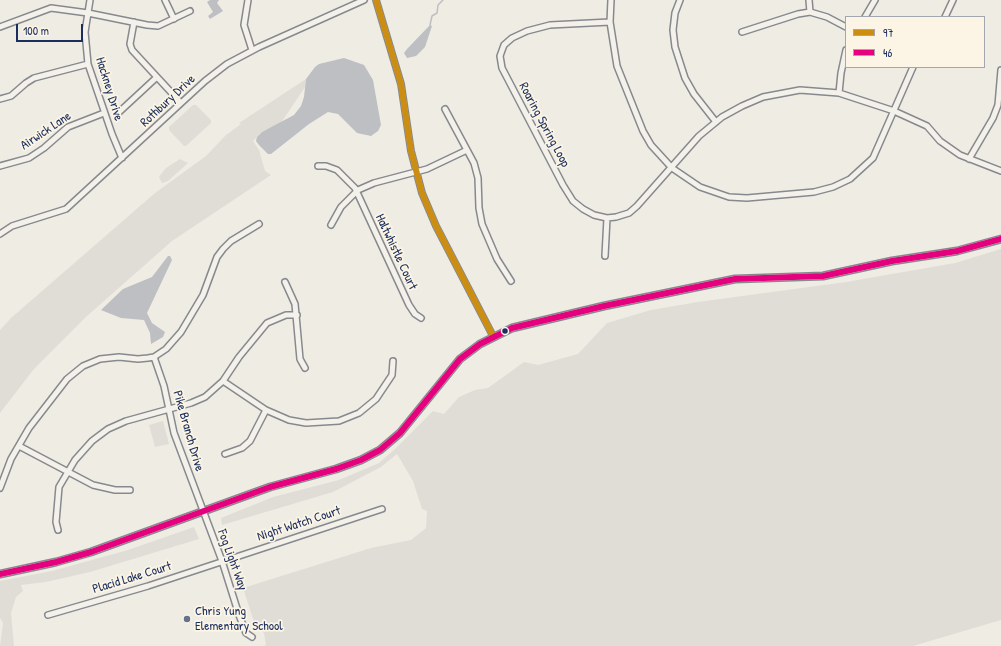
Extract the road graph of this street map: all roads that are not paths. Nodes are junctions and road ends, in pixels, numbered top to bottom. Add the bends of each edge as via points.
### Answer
1 (90, 0) edge
2 (165, 0) edge
3 (248, 0) edge
4 (364, 0) edge
5 (376, 0) edge
6 (611, 0) edge
7 (680, 0) edge
8 (809, 0) edge
9 (875, 0) edge
10 (953, 0) edge
11 (190, 12) dead end
12 (810, 12) junction
13 (88, 13) junction
14 (866, 16) edge
15 (945, 16) edge
16 (174, 19) junction
17 (134, 22) junction
18 (610, 22) junction
19 (845, 26) edge
20 (0, 27) edge
21 (742, 32) dead end
22 (252, 50) junction
23 (845, 55) edge
24 (88, 64) junction
25 (913, 68) edge
26 (1001, 70) edge
27 (157, 77) junction
28 (839, 93) junction
29 (0, 99) edge
30 (181, 103) junction
31 (445, 109) dead end
32 (894, 111) junction
33 (104, 113) junction
34 (117, 114) dead end
35 (716, 122) junction
36 (467, 150) junction
37 (122, 158) junction
38 (969, 159) junction
39 (0, 166) edge
40 (318, 166) dead end
41 (672, 168) junction
42 (1001, 171) edge
43 (416, 172) junction
44 (357, 191) junction
45 (607, 218) junction
46 (259, 224) dead end
47 (331, 225) dead end
48 (0, 234) edge
49 (1001, 239) edge
50 (605, 256) dead end
51 (511, 281) dead end
52 (286, 282) dead end
53 (297, 315) junction
54 (421, 318) dead end
55 (493, 336) junction
56 (154, 357) junction
57 (392, 361) dead end
58 (305, 368) dead end
59 (223, 381) junction
60 (169, 409) junction
61 (266, 410) junction
62 (19, 446) junction
63 (224, 454) dead end
64 (67, 472) junction
65 (0, 488) edge
66 (130, 490) dead end
67 (382, 508) dead end
68 (202, 511) junction
69 (58, 530) dead end
70 (222, 561) junction
71 (0, 574) edge
72 (48, 615) dead end
73 (252, 637) dead end

1 - 13 street, Hackney Drive
2 - 16 street
3 - 22 street via 244,25
4 - 22 street, Rothbury Drive
5 - 43 street via 401,84
6 - 18 street
7 - 35 street via 675,13 675,47 694,94
8 - 12 street
9 - 14 street
10 - 15 street
11 - 16 street
12 - 19 street
12 - 21 street
13 - 17 street
13 - 20 street via 51,8
13 - 24 street, Hackney Drive via 85,41
16 - 17 street via 158,26
17 - 27 street via 130,44 132,50
18 - 41 street via 617,66 635,114 651,145
18 - 45 street, Roaring Spring Loop via 550,25 527,32 512,38 504,45 500,56 502,68 574,201 588,212
22 - 30 street, Rothbury Drive via 213,74
23 - 28 street
24 - 29 street via 34,78 12,96
24 - 33 street, Hackney Drive
25 - 32 street
26 - 38 street via 998,105
27 - 30 street
27 - 34 street
28 - 32 street
28 - 35 street via 800,90 781,93 742,106
30 - 37 street, Rothbury Drive
31 - 36 street
32 - 38 street via 927,126 950,148
32 - 41 street via 873,158 850,179 833,188 766,197 729,197 700,187
33 - 37 street, Hackney Drive
33 - 39 street, Airwick Lane via 68,127 28,158
35 - 41 street via 699,136
36 - 43 street via 438,165
36 - 51 street via 478,178 482,224 497,259
37 - 48 street, Rothbury Drive via 66,209 12,226
38 - 42 street
40 - 44 street, Haltwhistle Court via 337,170 347,177
41 - 45 street via 628,213
43 - 44 street via 374,183
43 - 55 street via 436,226
44 - 47 street via 341,207
44 - 54 street, Haltwhistle Court via 409,306
45 - 50 street
46 - 56 street via 231,241 223,249 203,295 181,332 166,349
49 - 55 main road via 951,252 892,261 823,276 735,279 530,322
52 - 53 street
53 - 58 street via 300,358
53 - 59 street via 267,323
55 - 68 main road via 460,359 406,427 372,455 346,466 276,485
56 - 60 street, Pike Branch Drive
56 - 62 street via 100,359 74,372 41,410
57 - 61 street via 392,375 376,399 349,418 306,423 289,420
59 - 60 street via 204,397
59 - 61 street
60 - 64 street via 126,420 108,429 86,446
60 - 68 street, Pike Branch Drive via 174,433
61 - 63 street via 250,441 242,448
62 - 64 street
62 - 65 street
64 - 66 street via 93,485 115,490
64 - 69 street via 59,487 56,522
67 - 70 street, Night Watch Court
68 - 70 street, Fog Light Way
68 - 71 main road via 90,552
70 - 72 street, Placid Lake Court
70 - 73 street, Fog Light Way via 246,633

